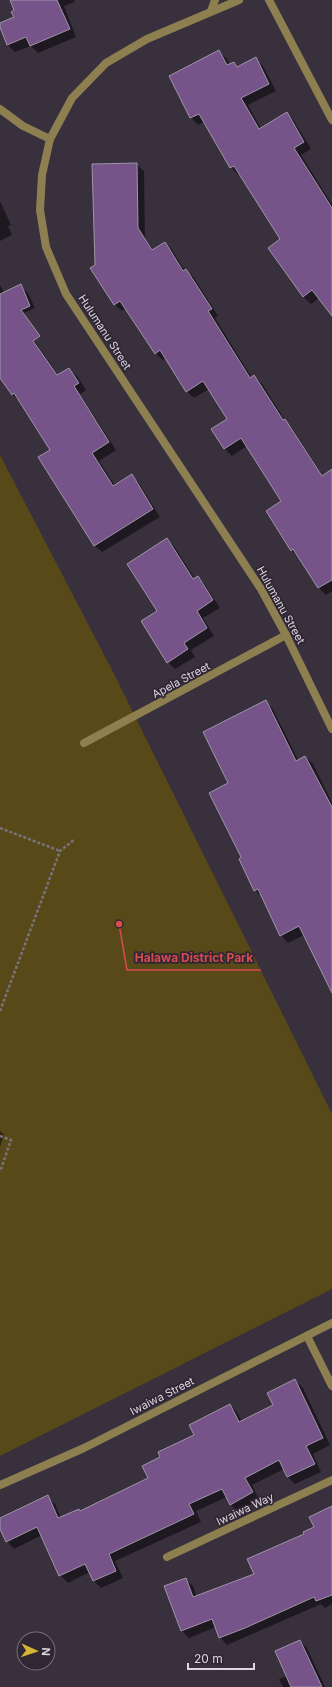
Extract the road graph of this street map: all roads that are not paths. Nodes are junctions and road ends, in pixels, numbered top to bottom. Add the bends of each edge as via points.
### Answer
1 (215, 0) edge
2 (239, 0) edge
3 (269, 0) edge
4 (211, 12) junction
5 (0, 108) edge
6 (332, 120) edge
7 (50, 139) junction
8 (286, 635) junction
9 (332, 729) edge
10 (84, 743) dead end
11 (332, 1323) edge
12 (307, 1336) junction
13 (332, 1386) edge
14 (332, 1480) edge
15 (0, 1485) edge
16 (166, 1557) dead end

1 - 4 street
2 - 4 street, Hulumanu Street
3 - 6 street
4 - 7 street, Hulumanu Street via 147,39 106,62 72,98
5 - 7 street via 23,126
7 - 8 street, Hulumanu Street via 42,175 40,210 46,247 66,294 262,589
8 - 9 street, Hulumanu Street
8 - 10 street, Apela Street
11 - 12 street, Iwaiwa Street
12 - 13 street
12 - 15 street, Iwaiwa Street via 84,1448
14 - 16 street, Iwaiwa Way

